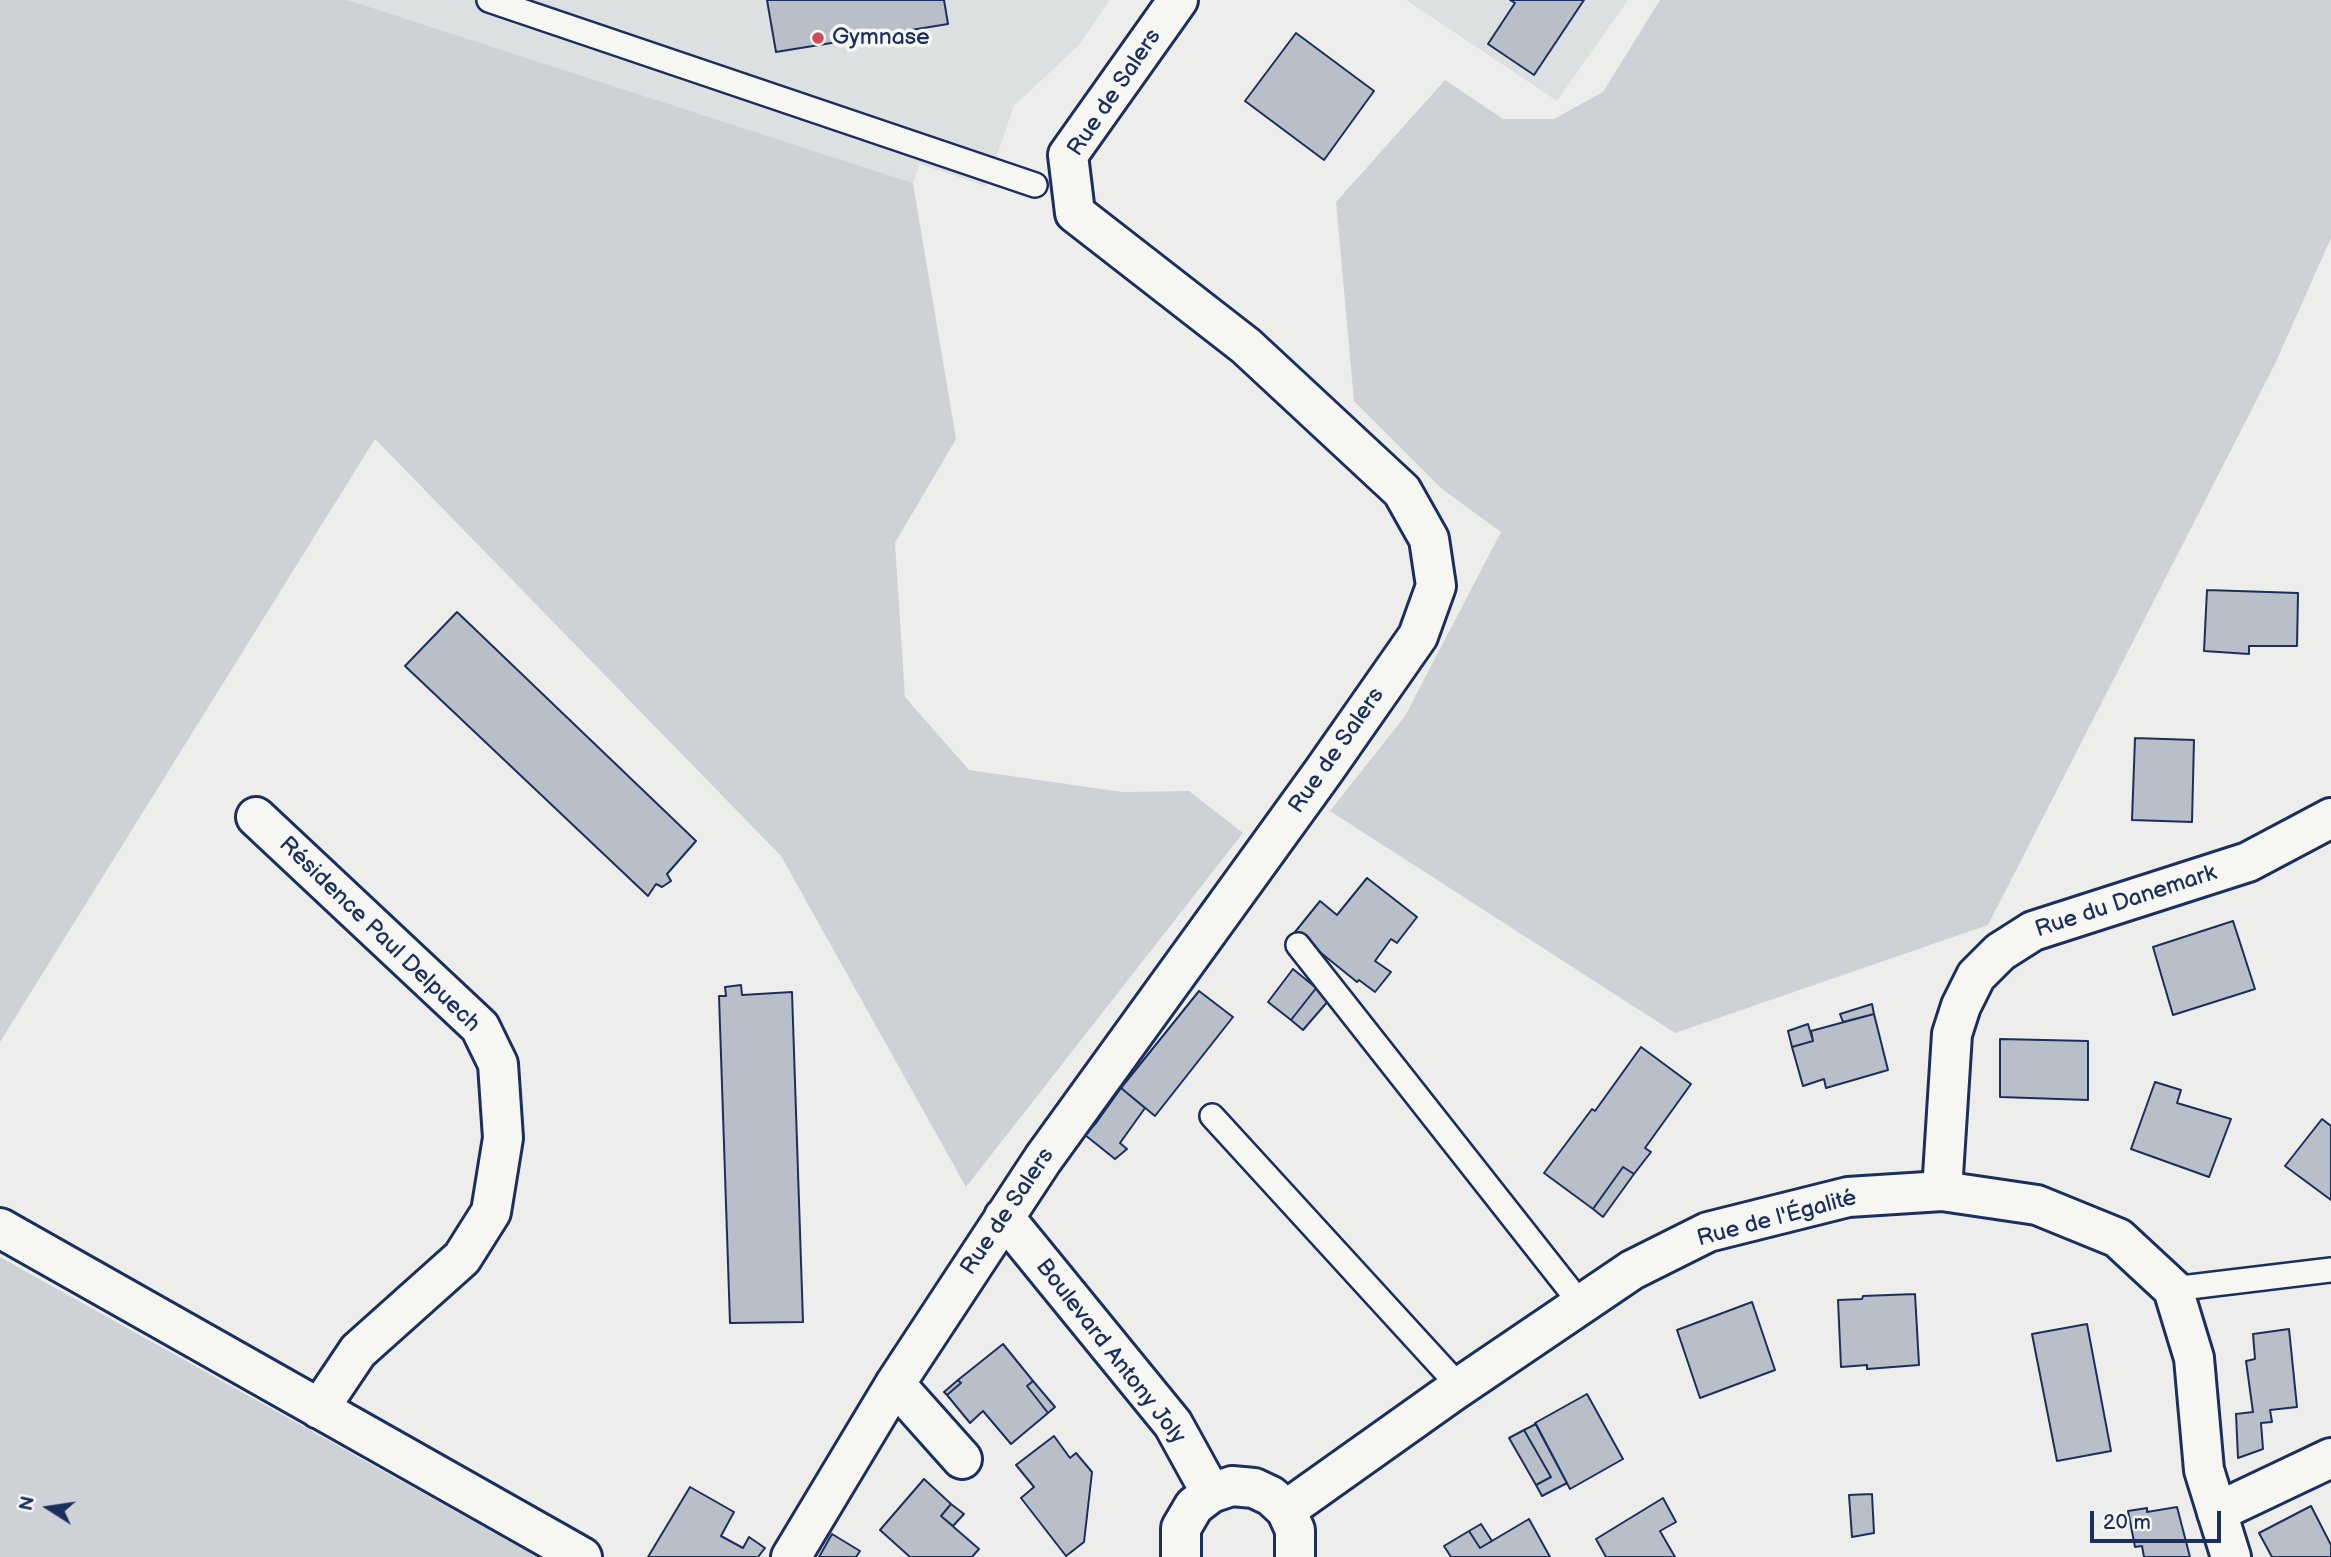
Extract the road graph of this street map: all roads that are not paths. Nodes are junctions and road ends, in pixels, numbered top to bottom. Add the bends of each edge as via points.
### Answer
1 (489, 0) edge
2 (1178, 0) edge
3 (1035, 185) dead end
4 (257, 817) dead end
5 (2331, 818) edge
6 (1298, 945) dead end
7 (1212, 1116) dead end
8 (1942, 1191) junction
9 (1003, 1217) junction
10 (0, 1228) edge
11 (2331, 1270) edge
12 (2173, 1289) junction
13 (1581, 1304) junction
14 (895, 1384) junction
15 (1460, 1387) junction
16 (319, 1409) junction
17 (2331, 1458) edge
18 (962, 1459) dead end
19 (1210, 1493) junction
20 (1286, 1510) junction
21 (2217, 1512) junction
22 (582, 1557) edge
23 (791, 1557) edge
24 (1181, 1557) edge
25 (1295, 1557) edge
26 (2231, 1557) edge

1 - 3 lane
2 - 9 street, Rue de Salers via 1068,155 1075,214 1246,346 1402,491 1429,539 1436,586 1418,636
4 - 16 street, Résidence Paul Delpuech via 480,1027 498,1065 503,1138 491,1212 462,1258 358,1351
5 - 8 street, Rue du Danemark via 2248,862 2033,931 2000,952 1976,976 1952,1034
6 - 13 lane
7 - 15 lane
8 - 12 street, Rue de l'Égalité via 2037,1205 2118,1238
8 - 13 street, Rue de l'Égalité via 1848,1197 1708,1232 1632,1270
9 - 14 street, Rue de Salers
9 - 19 street, Boulevard Antony Joly via 1172,1424
10 - 16 street
11 - 12 lane
12 - 21 street via 2194,1358 2204,1470
13 - 15 street, Rue de l'Égalité
14 - 18 street
14 - 23 street, Rue de Salers
15 - 20 street, Rue de l'Égalité
16 - 22 street
17 - 21 street
19 - 20 street via 1232,1486 1254,1488
19 - 24 street via 1194,1506 1181,1528
20 - 25 street via 1295,1530
21 - 26 street

